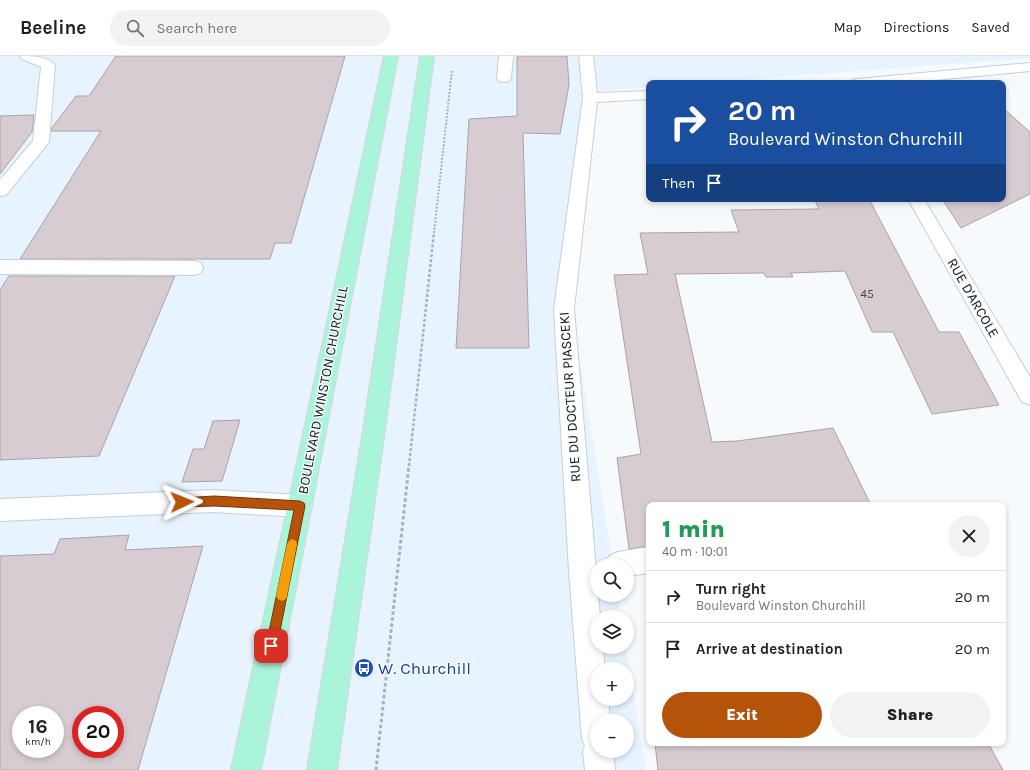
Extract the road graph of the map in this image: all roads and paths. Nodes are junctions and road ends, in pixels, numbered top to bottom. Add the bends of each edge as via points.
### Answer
1 (27, 56) edge
2 (391, 56) edge
3 (427, 56) edge
4 (506, 56) edge
5 (586, 56) edge
6 (452, 64) dead end
7 (1030, 67) edge
8 (504, 78) dead end
9 (889, 80) edge
10 (646, 95) edge
11 (590, 98) junction
12 (0, 191) edge
13 (918, 202) edge
14 (0, 267) edge
15 (194, 268) dead end
16 (1030, 396) edge
17 (300, 506) junction
18 (0, 510) edge
19 (646, 560) edge
20 (634, 562) edge
21 (590, 569) edge
22 (591, 602) edge
23 (596, 714) edge
24 (599, 758) edge
25 (246, 770) edge
26 (322, 770) edge
27 (376, 770) edge
28 (600, 770) edge

1 - 12 street via 48,65 41,142
2 - 17 main road, BOULEVARD WINSTON CHURCHILL
3 - 26 main road via 373,437
4 - 8 street
5 - 11 street, RUE DU DOCTEUR PIASCEKI
6 - 27 path
7 - 9 street
10 - 11 street
11 - 21 street, RUE DU DOCTEUR PIASCEKI via 564,309
13 - 16 street, RUE D'ARCOLE
14 - 15 street
17 - 18 street via 214,501
17 - 25 main road, BOULEVARD WINSTON CHURCHILL
19 - 20 street
22 - 23 street, RUE DU DOCTEUR PIASCEKI
24 - 28 street

